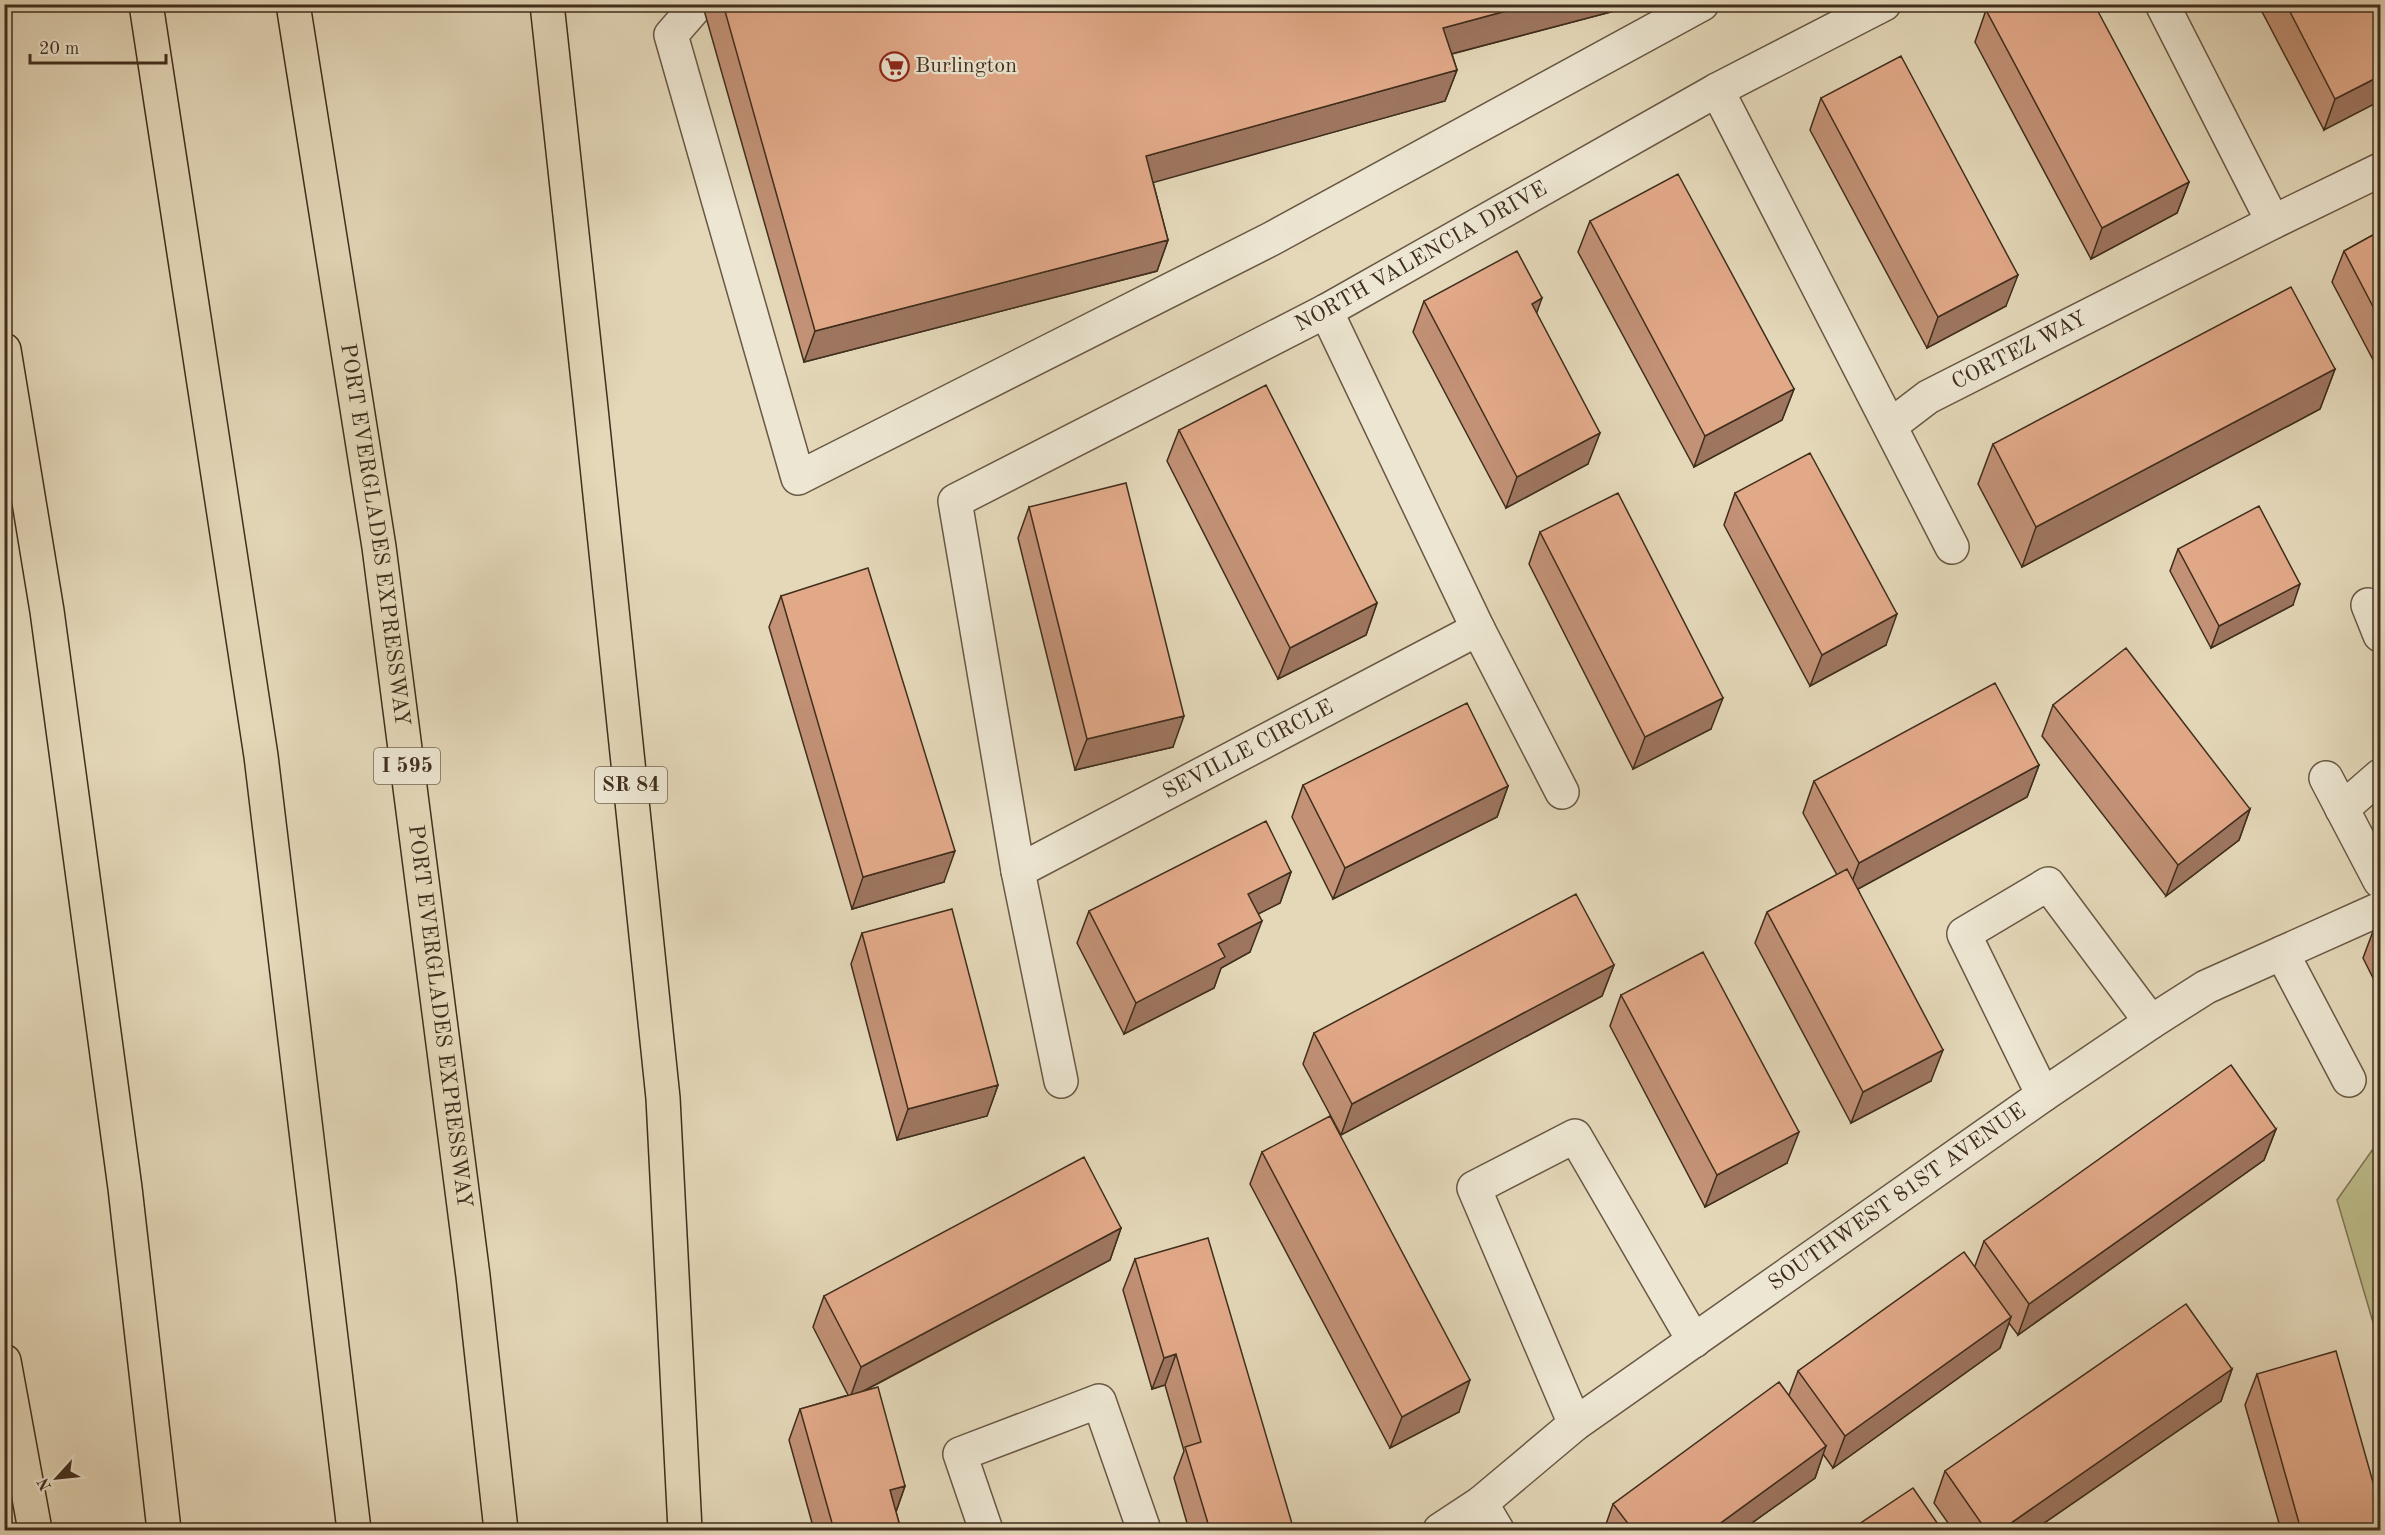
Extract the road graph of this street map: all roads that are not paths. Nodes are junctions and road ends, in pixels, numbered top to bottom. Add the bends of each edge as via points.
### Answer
1 (146, 4) edge
2 (293, 4) edge
3 (547, 4) edge
4 (698, 4) edge
5 (1702, 4) edge
6 (1884, 4) edge
7 (2162, 4) edge
8 (1716, 90) junction
9 (2380, 170) edge
10 (2273, 222) junction
11 (1326, 311) junction
12 (4, 350) edge
13 (1890, 426) junction
14 (1952, 547) dead end
15 (2368, 605) dead end
16 (1478, 629) junction
17 (2380, 635) edge
18 (2380, 776) edge
19 (2325, 778) dead end
20 (1562, 792) dead end
21 (2342, 809) junction
22 (1018, 871) junction
23 (2380, 881) edge
24 (2380, 909) edge
25 (2282, 953) junction
26 (2151, 1022) junction
27 (2349, 1080) dead end
28 (1061, 1081) dead end
29 (2043, 1095) junction
30 (1694, 1341) junction
31 (4, 1361) edge
32 (1575, 1424) junction
33 (1489, 1517) edge
34 (35, 1530) edge
35 (164, 1530) edge
36 (354, 1530) edge
37 (501, 1530) edge
38 (685, 1530) edge
39 (986, 1530) edge
40 (1144, 1530) edge
41 (1440, 1530) edge

1 - 36 main road via 261,756
2 - 37 main road, PORT EVERGLADES EXPRESSWAY / I 595 via 379,547 473,1276
3 - 38 main road, SR 84 via 663,1098
4 - 5 street via 670,35 798,478 1271,238
6 - 8 street, NORTH VALENCIA DRIVE
7 - 10 street
8 - 11 street, NORTH VALENCIA DRIVE
8 - 13 street
9 - 10 street, CORTEZ WAY
10 - 13 street, CORTEZ WAY via 1928,396
11 - 16 street
11 - 22 street, NORTH VALENCIA DRIVE via 955,501
12 - 35 main road via 47,611 125,1188
13 - 14 street
15 - 17 street
16 - 20 street
16 - 22 street, SEVILLE CIRCLE
18 - 21 street
19 - 21 street
21 - 23 street
22 - 28 street
24 - 25 street, SOUTHWEST 81ST AVENUE
25 - 26 street, SOUTHWEST 81ST AVENUE via 2206,987
25 - 27 street
26 - 29 street, SOUTHWEST 81ST AVENUE
26 - 29 street via 2048,884 1964,934
29 - 30 street, SOUTHWEST 81ST AVENUE
30 - 32 street, SOUTHWEST 81ST AVENUE
30 - 32 street via 1575,1136 1474,1188
31 - 34 main road
32 - 33 street, SOUTHWEST 81ST AVENUE
33 - 41 street, SOUTHWEST 81ST AVENUE
39 - 40 street via 960,1454 1099,1401

